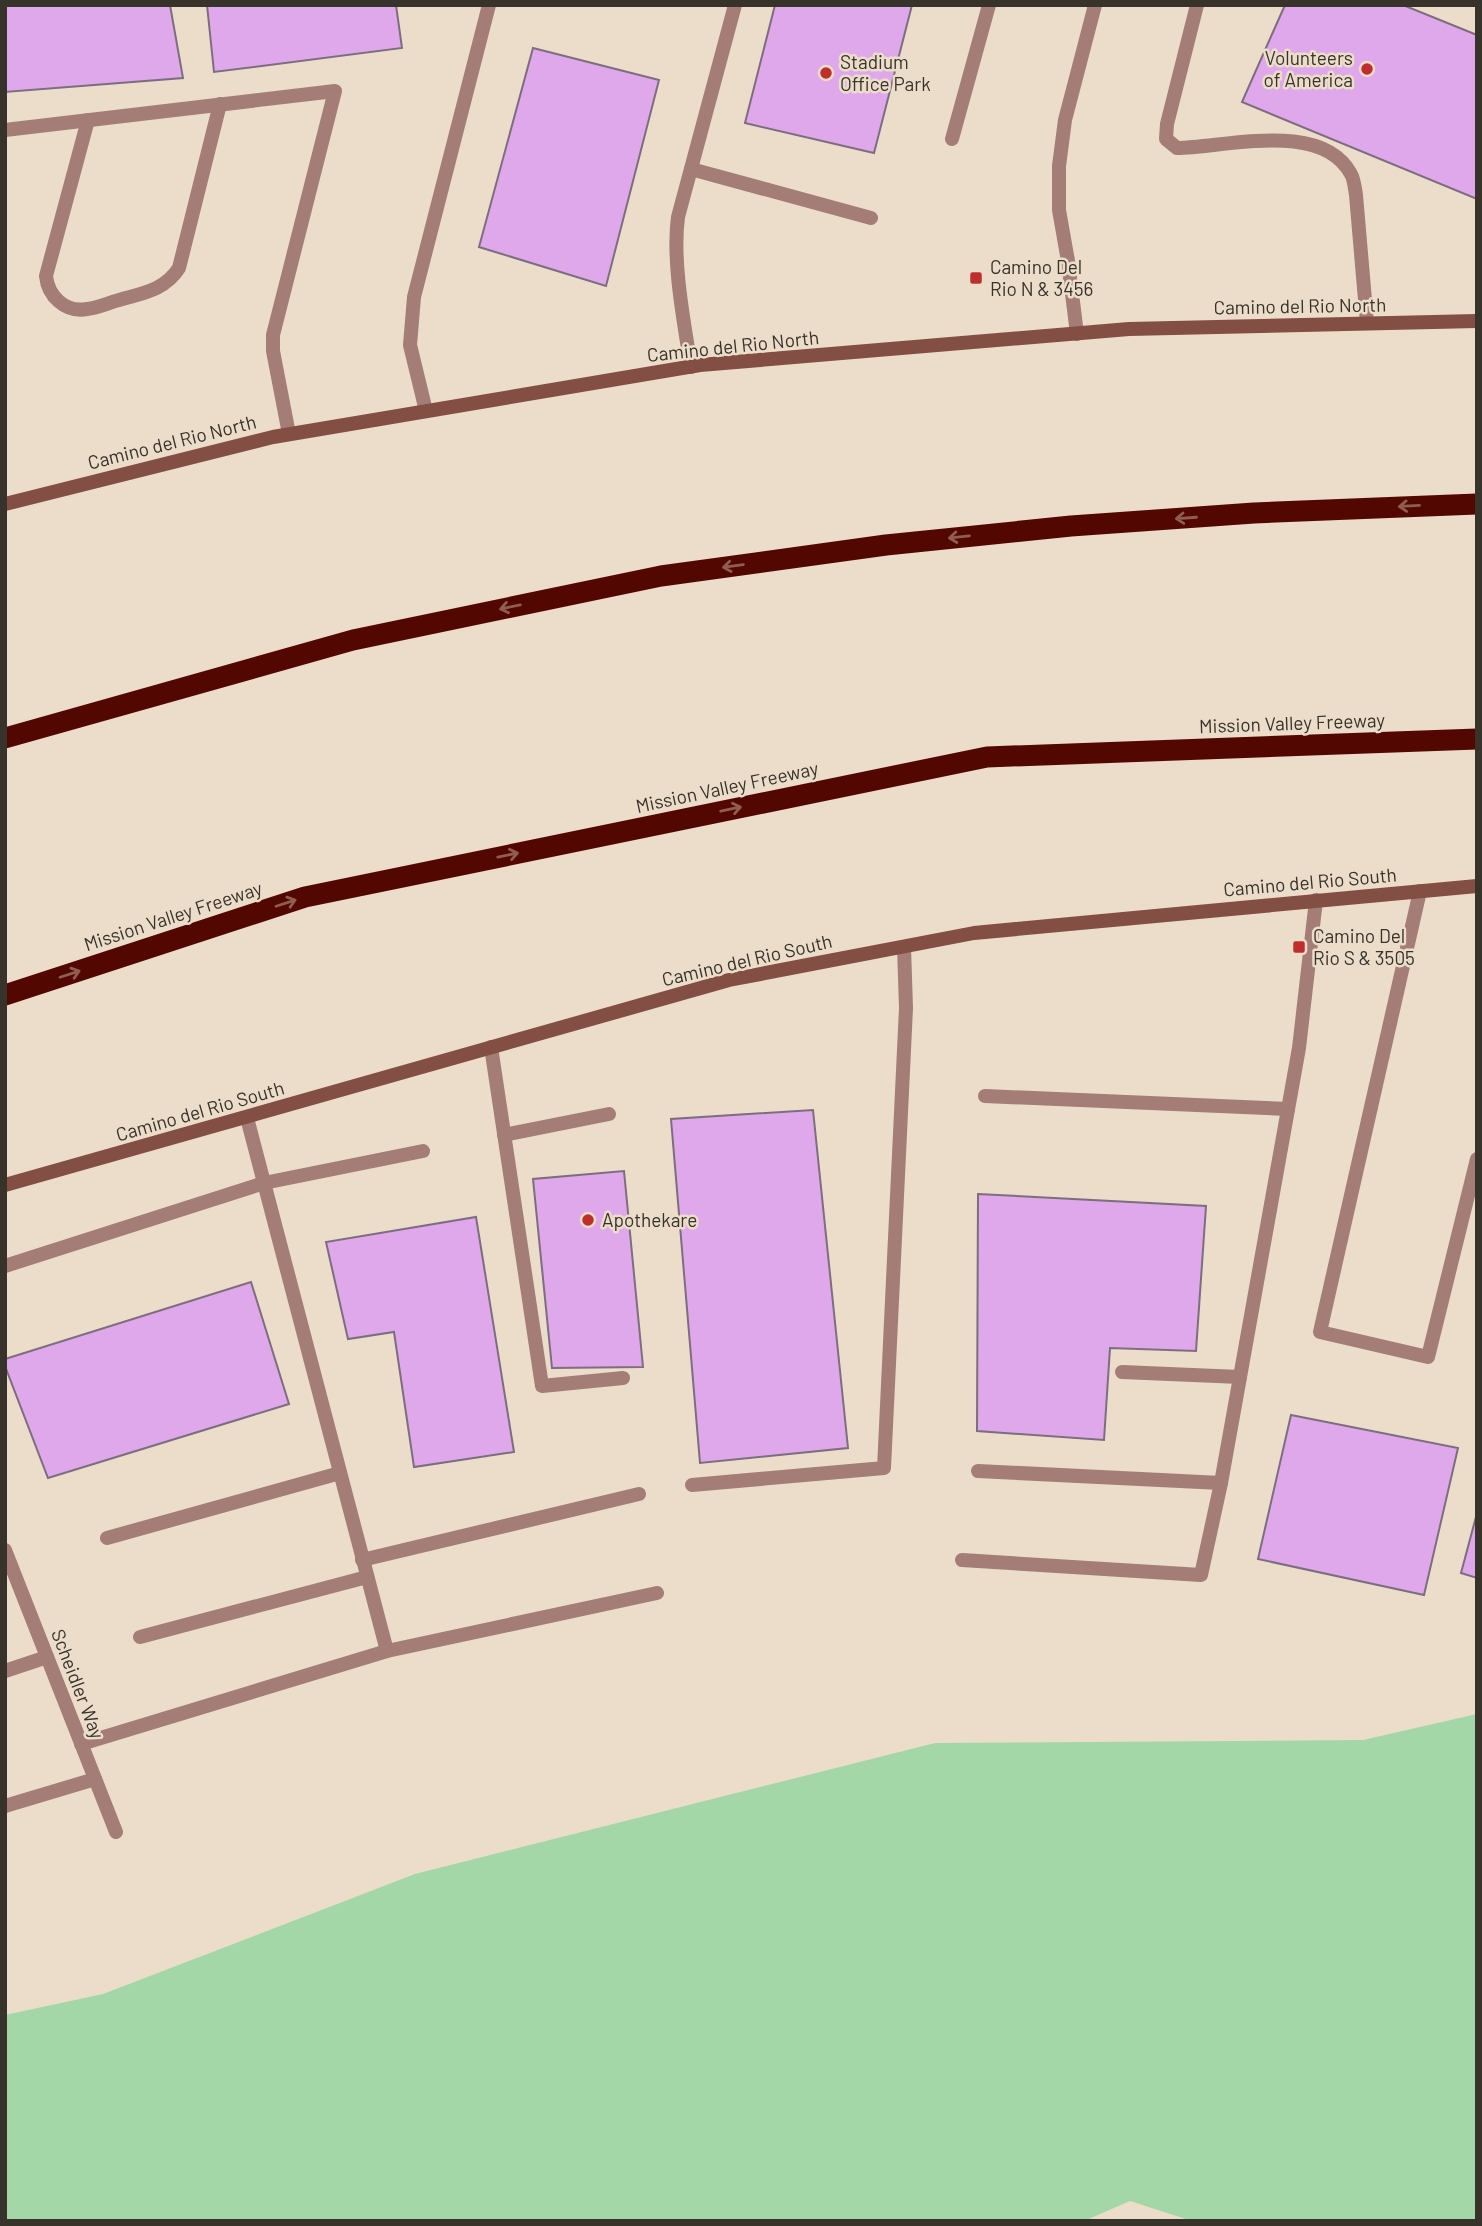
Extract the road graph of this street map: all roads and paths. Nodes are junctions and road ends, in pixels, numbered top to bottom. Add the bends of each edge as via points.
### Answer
1 (489, 5) edge
2 (735, 5) edge
3 (989, 5) edge
4 (1095, 5) edge
5 (1197, 5) edge
6 (220, 104) junction
7 (88, 120) junction
8 (5, 130) edge
9 (952, 139) dead end
10 (691, 169) junction
11 (871, 218) dead end
12 (1477, 321) edge
13 (1367, 323) junction
14 (1077, 334) junction
15 (691, 367) junction
16 (426, 411) junction
17 (289, 434) junction
18 (5, 504) edge
19 (1477, 504) edge
20 (5, 738) edge
21 (1477, 739) edge
22 (1477, 886) edge
23 (1420, 891) junction
24 (1316, 901) junction
25 (904, 947) junction
26 (5, 995) edge
27 (491, 1047) junction
28 (985, 1096) dead end
29 (1288, 1109) junction
30 (609, 1114) dead end
31 (247, 1118) junction
32 (504, 1135) junction
33 (423, 1151) dead end
34 (1477, 1159) edge
35 (264, 1183) junction
36 (5, 1185) edge
37 (5, 1266) edge
38 (1122, 1372) dead end
39 (1240, 1377) junction
40 (623, 1378) dead end
41 (978, 1471) dead end
42 (340, 1474) junction
43 (1221, 1483) junction
44 (692, 1485) dead end
45 (639, 1494) dead end
46 (107, 1538) dead end
47 (5, 1550) edge
48 (362, 1560) junction
49 (961, 1560) dead end
50 (367, 1577) junction
51 (657, 1593) dead end
52 (140, 1637) dead end
53 (387, 1651) junction
54 (47, 1657) junction
55 (5, 1671) edge
56 (81, 1744) junction
57 (95, 1779) junction
58 (5, 1806) edge
59 (116, 1832) dead end

1 - 16 street via 414,297 410,345
2 - 10 street
3 - 9 street
4 - 14 street via 1065,120 1059,166 1059,210
5 - 13 street via 1166,139 1177,148 1285,139 1322,147 1337,158 1352,174 1356,195
6 - 7 street
6 - 7 street via 172,279 161,287 85,310 53,298 46,276
6 - 17 street via 335,91 273,335
7 - 8 street
10 - 11 street
10 - 15 street via 676,234
12 - 13 street, Camino del Rio North
13 - 14 street, Camino del Rio North
14 - 15 street, Camino del Rio North
15 - 16 street, Camino del Rio North
16 - 17 street, Camino del Rio North
17 - 18 street, Camino del Rio North
19 -> 20 highway via 1070,526 661,576 353,640
26 -> 21 highway, Mission Valley Freeway via 305,897 987,757
22 - 23 street, Camino del Rio South
23 - 24 street, Camino del Rio South
23 - 34 street via 1320,1332 1428,1357
24 - 25 street, Camino del Rio South via 974,933
24 - 29 street
25 - 27 street, Camino del Rio South via 729,979
25 - 44 street via 905,1022 884,1468
27 - 31 street, Camino del Rio South
27 - 32 street
28 - 29 street
29 - 39 street
30 - 32 street
31 - 35 street
31 - 36 street, Camino del Rio South
32 - 40 street via 542,1386
33 - 35 street
35 - 37 street
35 - 42 street
38 - 39 street
39 - 43 street
41 - 43 street
42 - 46 street
42 - 48 street
43 - 49 street via 1201,1575
45 - 48 street
47 - 54 street, Scheidler Way
48 - 50 street
50 - 52 street
50 - 53 street
51 - 53 street
53 - 56 street
54 - 55 street
54 - 56 street, Scheidler Way
56 - 57 street, Scheidler Way
57 - 58 street
57 - 59 street, Scheidler Way

